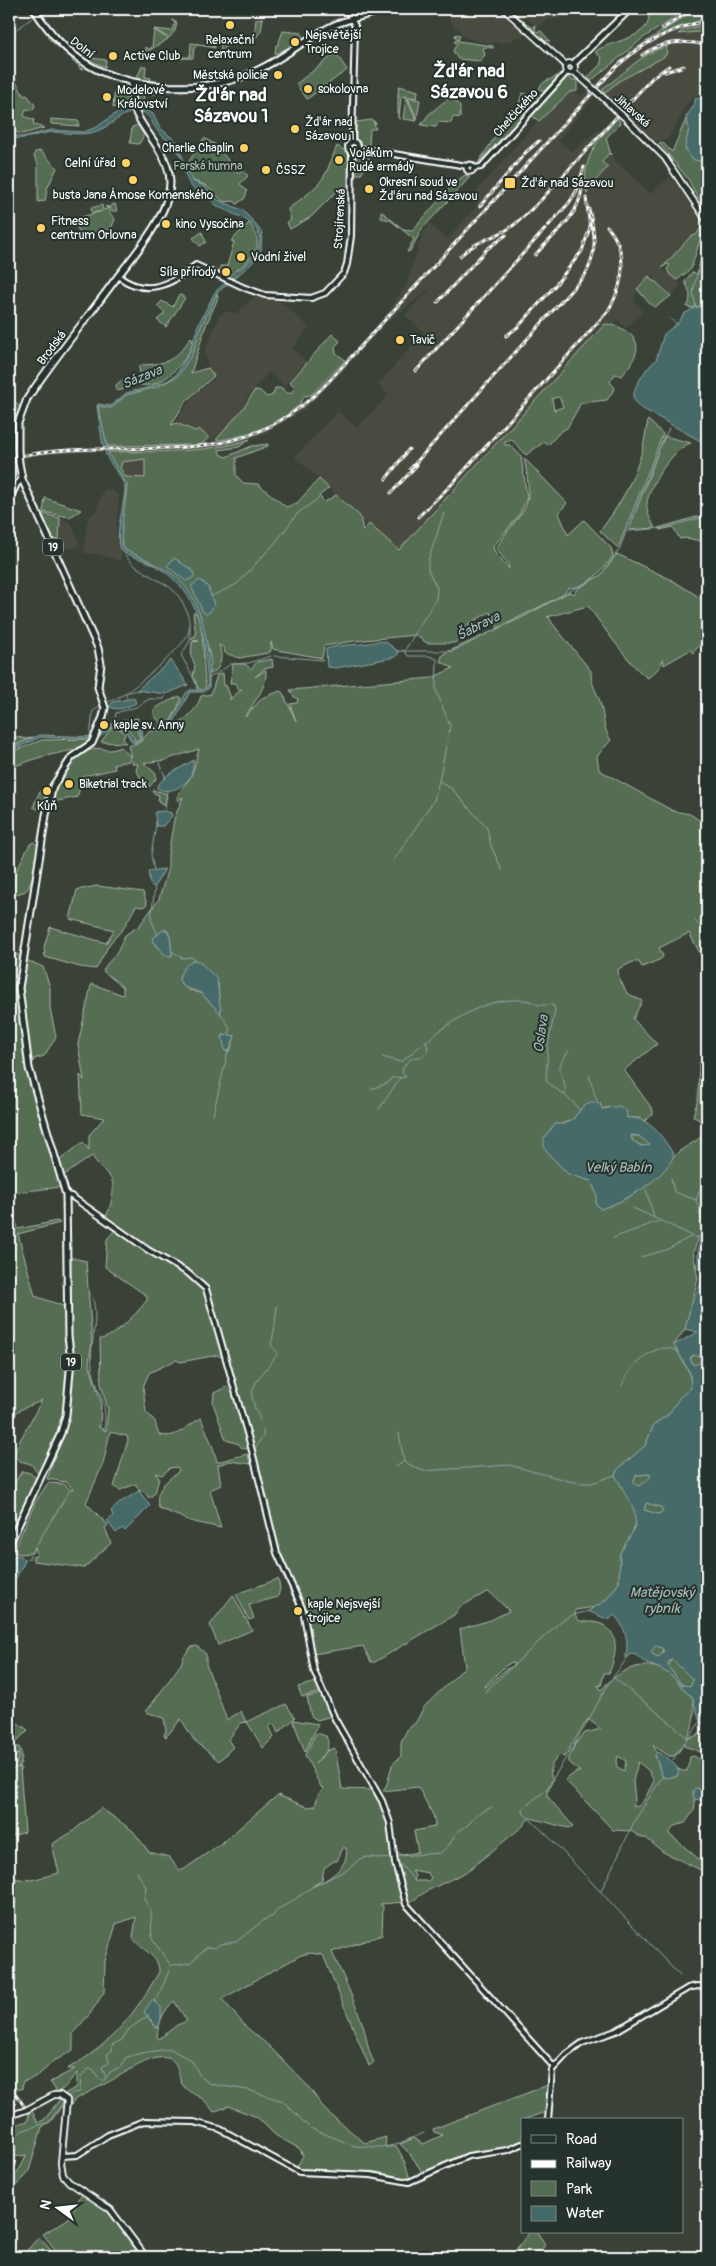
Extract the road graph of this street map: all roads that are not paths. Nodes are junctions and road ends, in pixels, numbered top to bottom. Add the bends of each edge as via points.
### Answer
1 (347, 9) edge
2 (384, 9) edge
3 (504, 9) edge
4 (630, 9) edge
5 (36, 12) edge
6 (352, 19) junction
7 (573, 64) junction
8 (566, 65) junction
9 (566, 72) junction
10 (574, 72) junction
11 (132, 83) junction
12 (352, 142) junction
13 (357, 148) junction
14 (352, 152) junction
15 (707, 221) edge
16 (118, 276) junction
17 (22, 479) junction
18 (9, 501) edge
19 (66, 1194) junction
20 (9, 1545) edge
21 (707, 1987) edge
22 (554, 2067) junction
23 (9, 2116) edge
24 (548, 2118) edge
25 (521, 2144) edge
26 (62, 2156) junction
27 (146, 2257) edge

1 - 6 street
2 - 6 main road, Dolní
3 - 8 main road
4 - 7 main road
5 - 11 main road, Dolní via 57,39 81,61 108,76
6 - 11 main road, Dolní via 329,27 265,67 226,82 189,88
6 - 12 street via 355,26
7 - 8 main road
7 - 10 main road
8 - 9 main road
9 - 10 main road
9 - 13 street, Chelčického via 480,167 470,171 467,166
10 - 15 main road, Jihlavská, bridge via 653,144 673,168
11 - 16 main road, Brodská / 19 via 130,95 136,114 160,148 170,181 165,203 142,244
12 - 13 street
12 - 14 street, Strojírenská via 348,147
13 - 14 street
14 - 16 street, Strojírenská via 348,260 344,273 318,297 265,295 196,265 168,284 152,288 130,283
16 - 17 main road, Brodská / 19, bridge via 27,400 18,423
17 - 18 street
17 - 19 main road, 19 via 98,648 102,664 98,686 104,704 103,718 95,738 72,757 53,786 19,988 29,1068
19 - 20 main road, 19 via 71,1360 66,1418 54,1451
19 - 22 street via 188,1273 206,1289 277,1553 301,1605 314,1671 335,1719 382,1801 390,1824 394,1859 406,1904
21 - 22 street via 688,1988 616,2031 582,2042
22 - 24 street
23 - 26 main road via 54,2095 65,2098
25 - 26 street via 508,2150 468,2156 409,2182 371,2175 299,2172 220,2128 194,2122 144,2121 108,2135 78,2155
26 - 27 main road via 62,2172 66,2179 110,2209

